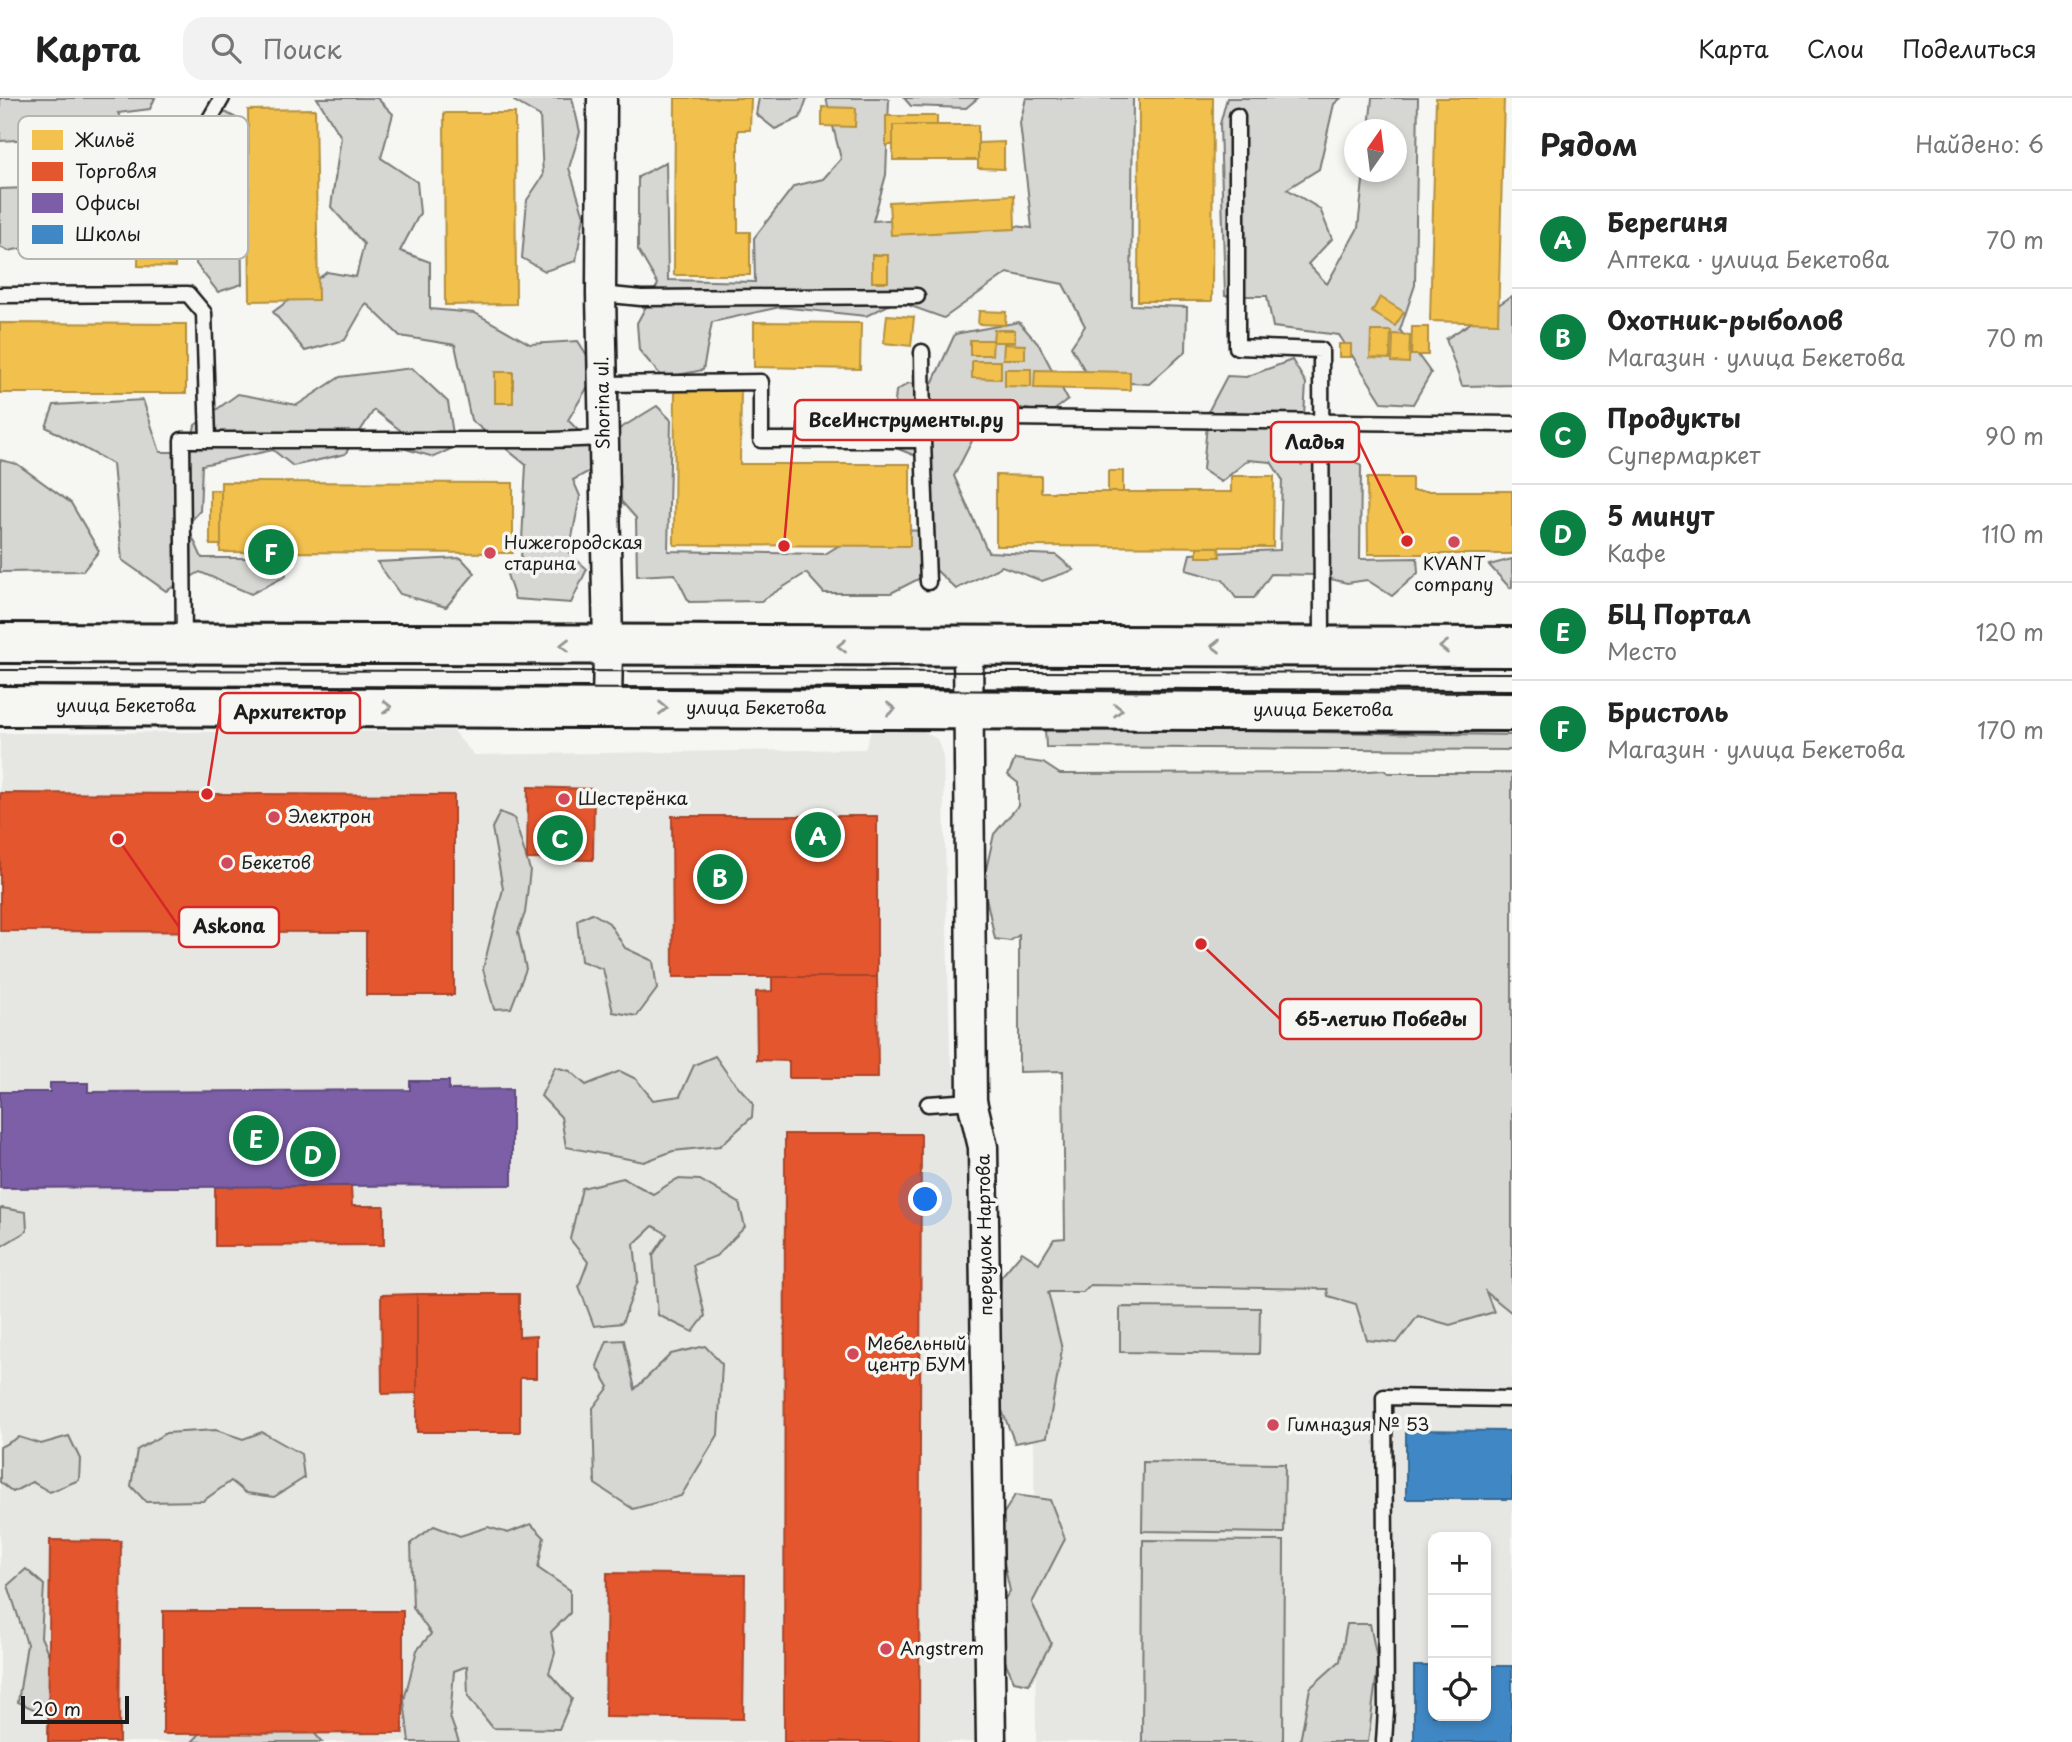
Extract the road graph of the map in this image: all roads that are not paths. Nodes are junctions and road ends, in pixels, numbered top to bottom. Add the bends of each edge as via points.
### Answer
1 (222, 98) edge
2 (602, 98) edge
3 (211, 116) edge
4 (1237, 116) dead end
5 (601, 294) junction
6 (0, 295) edge
7 (917, 296) dead end
8 (922, 352) dead end
9 (603, 384) junction
10 (923, 418) junction
11 (1321, 422) junction
12 (1512, 424) edge
13 (604, 438) junction
14 (208, 439) junction
15 (923, 440) junction
16 (928, 582) dead end
17 (0, 643) edge
18 (184, 644) junction
19 (608, 645) junction
20 (968, 646) junction
21 (1322, 646) junction
22 (1512, 647) edge
23 (0, 706) edge
24 (607, 708) junction
25 (968, 709) junction
26 (1512, 711) edge
27 (972, 1101) junction
28 (928, 1104) dead end
29 (1512, 1399) edge
30 (991, 1742) edge
31 (1384, 1742) edge

1 - 3 lane
2 - 5 street, Shorina ul.
4 - 11 lane via 1237,347 1321,349
5 - 7 lane via 641,298
5 - 9 street, Shorina ul.
6 - 14 lane via 188,294 204,313
8 - 10 lane
9 - 13 street, Shorina ul.
9 - 15 lane via 761,382 761,440
10 - 11 lane
10 - 15 lane
11 - 12 lane
11 - 21 lane
13 - 14 lane
13 - 19 street, Shorina ul.
14 - 18 lane via 182,440
15 - 16 lane
17 - 18 main road
19 -> 18 main road
20 -> 19 main road
19 - 24 street, Shorina ul.
21 -> 20 main road
20 - 25 street, переулок Нартова
22 -> 21 main road
23 -> 24 main road, улица Бекетова
24 -> 25 main road, улица Бекетова
25 -> 26 main road, улица Бекетова
25 - 27 street, переулок Нартова
27 - 28 lane
27 - 30 street, переулок Нартова via 983,1147
29 - 31 lane via 1384,1397

